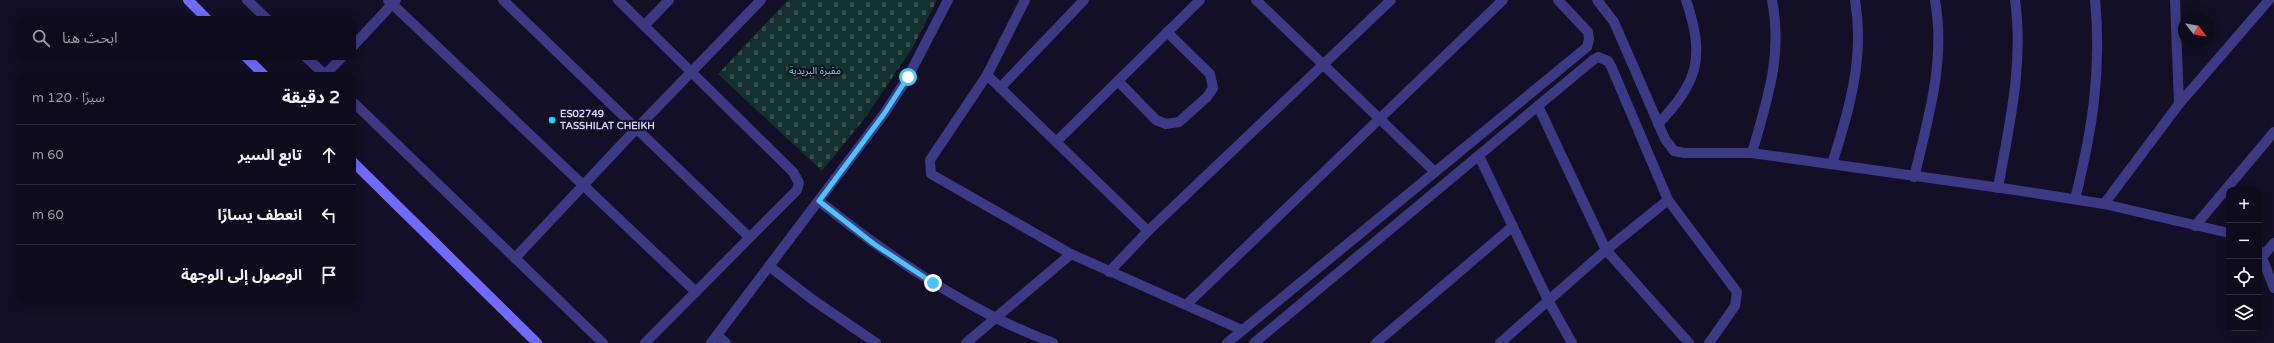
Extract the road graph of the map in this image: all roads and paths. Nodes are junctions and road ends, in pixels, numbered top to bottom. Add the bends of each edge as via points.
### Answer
1 (188, 0) edge
2 (247, 0) edge
3 (503, 0) edge
4 (618, 0) edge
5 (669, 0) edge
6 (761, 0) edge
7 (948, 0) edge
8 (1025, 0) edge
9 (1084, 0) edge
10 (1200, 0) edge
11 (1256, 0) edge
12 (1391, 0) edge
13 (1504, 0) edge
14 (1558, 0) edge
15 (1596, 0) edge
16 (1686, 0) edge
17 (1772, 0) edge
18 (1855, 0) edge
19 (1936, 0) edge
20 (2015, 0) edge
21 (2095, 0) edge
22 (2175, 0) edge
23 (2269, 0) edge
24 (392, 1) edge
25 (204, 16) edge
26 (264, 16) edge
27 (644, 26) junction
28 (1168, 32) junction
29 (356, 43) edge
30 (249, 60) edge
31 (309, 60) edge
32 (339, 60) edge
33 (1323, 64) junction
34 (261, 72) edge
35 (322, 72) edge
36 (328, 72) edge
37 (692, 72) junction
38 (987, 76) junction
39 (1118, 81) junction
40 (1000, 88) junction
41 (2179, 104) junction
42 (356, 105) edge
43 (1538, 106) junction
44 (1380, 119) junction
45 (1658, 124) junction
46 (637, 128) junction
47 (2274, 132) edge
48 (1056, 142) junction
49 (1752, 153) junction
50 (1478, 156) junction
51 (1832, 164) junction
52 (356, 165) edge
53 (1435, 172) junction
54 (1914, 177) junction
55 (584, 187) junction
56 (1998, 188) junction
57 (1668, 200) junction
58 (2075, 200) junction
59 (819, 201) junction
60 (2104, 204) junction
61 (1513, 226) junction
62 (2195, 226) junction
63 (1148, 231) junction
64 (2226, 232) edge
65 (749, 237) junction
66 (2274, 243) edge
67 (1606, 250) junction
68 (2262, 252) edge
69 (1071, 254) junction
70 (2262, 256) edge
71 (515, 258) junction
72 (769, 266) junction
73 (1109, 272) junction
74 (2274, 288) edge
75 (696, 292) junction
76 (1549, 302) junction
77 (1186, 306) junction
78 (996, 318) junction
79 (1242, 330) junction
80 (714, 339) edge
81 (537, 343) edge
82 (603, 343) edge
83 (645, 343) edge
84 (726, 343) edge
85 (876, 343) edge
86 (966, 343) edge
87 (1053, 343) edge
88 (1227, 343) edge
89 (1254, 343) edge
90 (1376, 343) edge
91 (1500, 343) edge
92 (1572, 343) edge
93 (1688, 343) edge
94 (1709, 343) edge

1 - 25 street
2 - 26 street
3 - 46 street
4 - 27 street
5 - 27 street
6 - 37 street
7 - 59 street via 896,96
8 - 38 street
9 - 40 street
10 - 28 street
11 - 33 street
12 - 33 street
13 - 44 street
14 - 53 street via 1588,32 1587,46
15 - 45 street via 1614,22
16 - 45 street via 1695,28 1695,65 1684,93
17 - 49 street via 1777,44 1775,69
18 - 51 street via 1857,66 1847,116
19 - 54 street via 1936,80
20 - 56 street via 2019,36 2015,92
21 - 58 street via 2098,36 2097,88 2093,121
22 - 41 street
23 - 41 street
24 - 29 street
24 - 55 street
27 - 37 street
28 - 39 street
28 - 39 street via 1210,74 1213,88 1207,97 1179,122 1166,124 1156,120
30 - 34 street
31 - 35 street
32 - 36 street
33 - 44 street
33 - 63 street
37 - 46 street
37 - 65 street via 797,177 797,190
38 - 40 street
38 - 69 street via 930,160 931,174
39 - 48 street
40 - 48 street
41 - 60 street
42 - 71 street
43 - 50 street
43 - 57 street via 1593,60 1598,58 1608,61
43 - 67 street
44 - 53 street
44 - 77 street
45 - 49 street via 1668,144 1679,152
46 - 55 street
46 - 65 street
47 - 62 street
48 - 63 street
49 - 51 street
50 - 61 street
50 - 89 street
51 - 54 street
52 - 81 street
53 - 79 street
54 - 56 street
55 - 71 street
55 - 75 street
56 - 58 street
57 - 67 street
57 - 94 street via 1737,292 1735,306
58 - 60 street
59 - 72 street
59 - 78 street via 903,264
60 - 62 street
61 - 76 street
61 - 90 street
62 - 64 street
63 - 73 street
65 - 75 street
66 - 68 street
67 - 76 street
67 - 93 street
69 - 73 street
69 - 78 street
70 - 74 street
71 - 82 street
72 - 80 street
72 - 85 street
73 - 77 street
75 - 83 street
76 - 91 street
76 - 92 street
77 - 79 street
78 - 86 street
78 - 87 street
79 - 88 street
80 - 84 street

